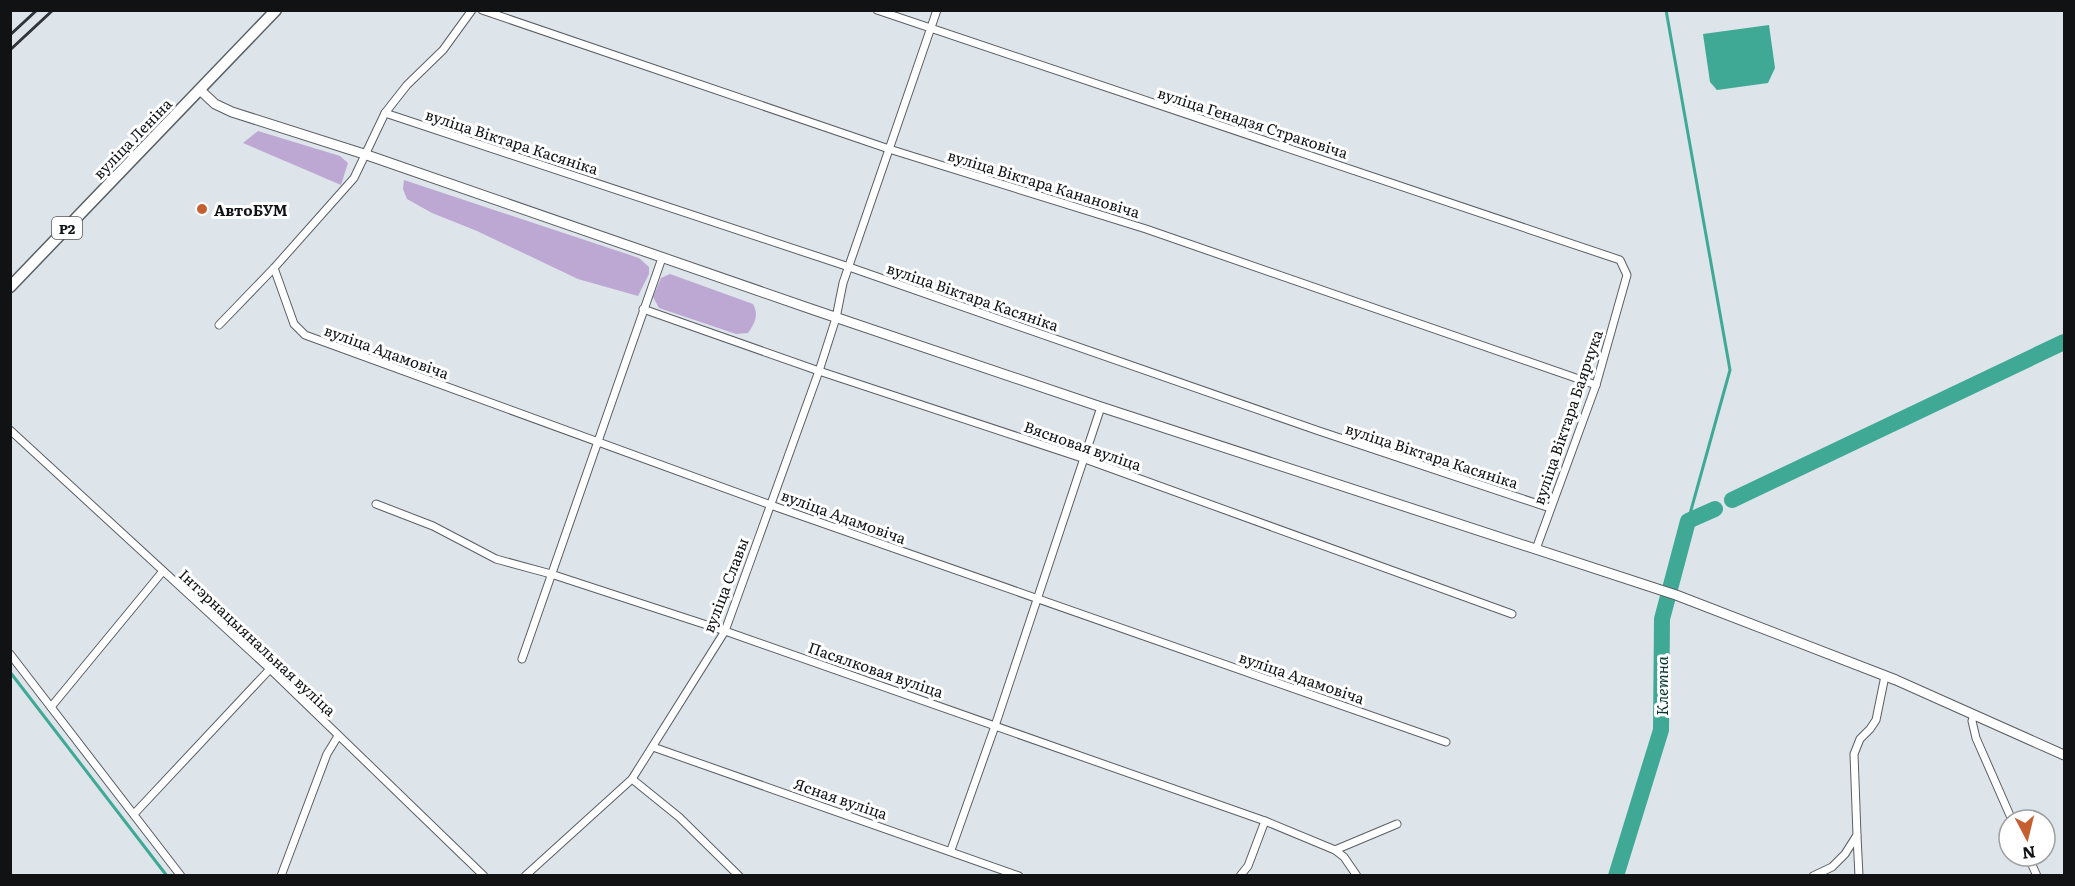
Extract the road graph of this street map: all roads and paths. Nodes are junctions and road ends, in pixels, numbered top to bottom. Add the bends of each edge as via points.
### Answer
1 (276, 10) edge
2 (472, 10) edge
3 (482, 10) edge
4 (877, 10) edge
5 (937, 10) edge
6 (931, 29) junction
7 (200, 90) junction
8 (385, 113) junction
9 (889, 148) junction
10 (364, 154) junction
11 (662, 258) junction
12 (1620, 260) joint
13 (849, 267) junction
14 (274, 268) junction
15 (10, 287) edge
16 (643, 309) junction
17 (836, 318) junction
18 (219, 325) dead end
19 (819, 371) junction
20 (1596, 385) junction
21 (1101, 407) junction
22 (10, 430) edge
23 (598, 442) junction
24 (1085, 459) junction
25 (376, 504) dead end
26 (771, 504) junction
27 (1550, 508) junction
28 (1536, 549) junction
29 (163, 571) junction
30 (551, 574) junction
31 (1038, 600) junction
32 (1512, 614) dead end
33 (725, 630) junction
34 (10, 654) edge
35 (522, 659) dead end
36 (270, 669) junction
37 (1885, 676) junction
38 (51, 707) junction
39 (1974, 715) junction
40 (995, 726) junction
41 (338, 736) junction
42 (1446, 742) dead end
43 (653, 747) junction
44 (2064, 754) edge
45 (632, 779) junction
46 (2007, 808) edge
47 (134, 814) junction
48 (1265, 821) junction
49 (1397, 824) dead end
50 (1857, 835) junction
51 (951, 850) junction
52 (1335, 850) junction
53 (181, 876) edge
54 (281, 876) edge
55 (484, 876) edge
56 (525, 876) edge
57 (739, 876) edge
58 (1019, 876) edge
59 (1240, 876) edge
60 (1356, 876) edge
61 (1813, 876) edge
62 (1859, 876) edge

1 - 7 main road, вуліца Леніна / Р2
2 - 8 street via 443,50
3 - 9 street, вуліца Віктара Канановіча
4 - 6 street, вуліца Генадзя Страковіча
5 - 6 street, вуліца Славы
6 - 9 street, вуліца Славы
6 - 12 street, вуліца Генадзя Страковіча
7 - 10 street via 222,108
7 - 15 main road, вуліца Леніна / Р2
8 - 10 street
8 - 13 street, вуліца Віктара Касяніка
9 - 13 street, вуліца Славы
9 - 20 street, вуліца Віктара Канановіча via 1146,230
10 - 11 street
10 - 14 street via 354,178
11 - 16 street
11 - 17 street
12 - 20 street, вуліца Віктара Баярчука via 1627,275
13 - 17 street, вуліца Славы
13 - 27 street, вуліца Віктара Касяніка
14 - 18 street
14 - 23 street, вуліца Адамовіча via 294,324 305,335
16 - 19 street, Вясновая вуліца
16 - 23 street
17 - 19 street, вуліца Славы
17 - 21 street
19 - 24 street, Вясновая вуліца
19 - 26 street, вуліца Славы
20 - 27 street, вуліца Віктара Баярчука
21 - 24 street
21 - 28 street
22 - 29 street, Інтэрнацыянальная вуліца
23 - 26 street, вуліца Адамовіча
23 - 30 street
24 - 31 street
24 - 32 street, Вясновая вуліца
25 - 30 street, Пасялковая вуліца via 434,526 496,559
26 - 31 street, вуліца Адамовіча
26 - 33 street, вуліца Славы
27 - 28 street, вуліца Віктара Баярчука
28 - 37 street via 1676,595
29 - 36 street, Інтэрнацыянальная вуліца
29 - 38 street
30 - 33 street, Пасялковая вуліца
30 - 35 street
31 - 40 street
31 - 42 street, вуліца Адамовіча
33 - 40 street, Пасялковая вуліца
33 - 43 street, вуліца Славы
34 - 38 street
36 - 41 street, Інтэрнацыянальная вуліца
36 - 47 street
37 - 39 street
37 - 50 street via 1876,720 1860,739 1854,754
38 - 47 street
39 - 44 street
39 - 46 street via 1976,738
40 - 48 street, Пасялковая вуліца
40 - 51 street
41 - 54 street via 327,754
41 - 55 street, Інтэрнацыянальная вуліца
43 - 45 street, вуліца Славы
43 - 51 street, Ясная вуліца
45 - 56 street, вуліца Славы
45 - 57 street via 680,817
47 - 53 street
48 - 52 street, Пасялковая вуліца
48 - 59 street via 1248,866
49 - 52 street
50 - 61 street via 1832,867
50 - 62 street
51 - 58 street, Ясная вуліца
52 - 60 street, Пасялковая вуліца

